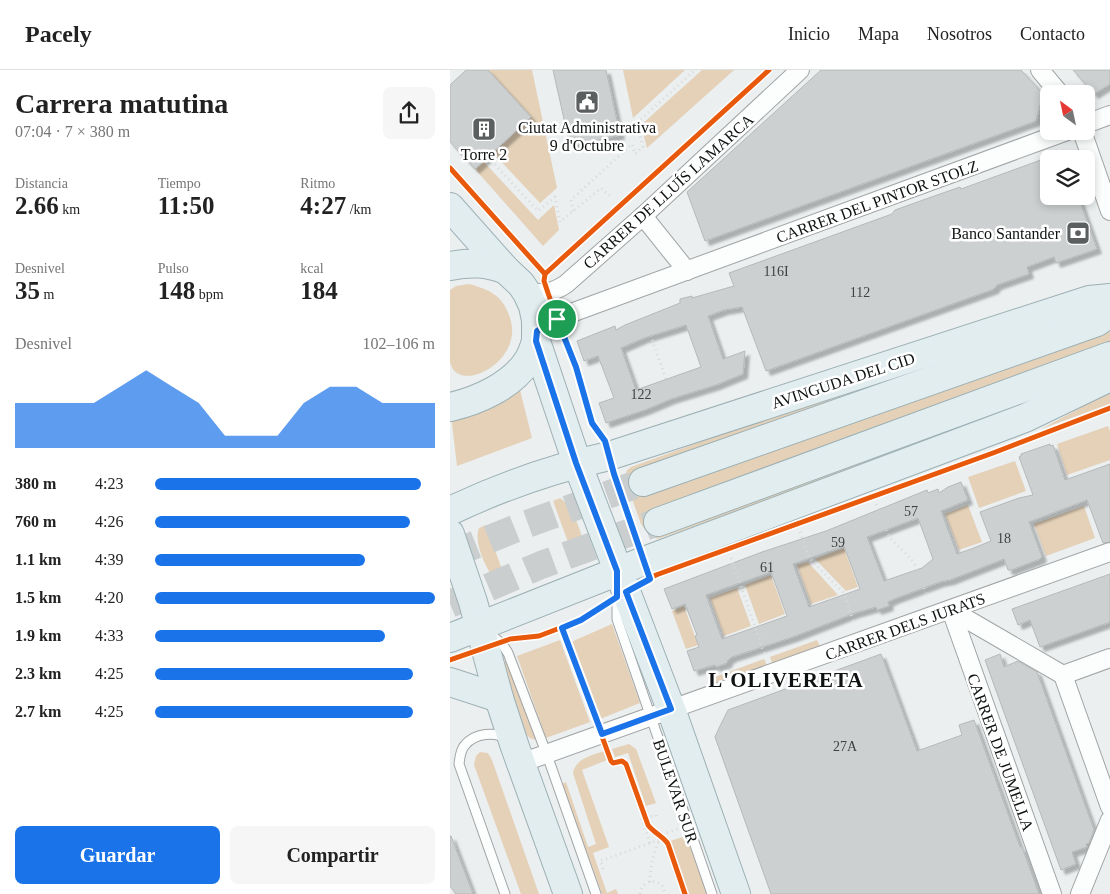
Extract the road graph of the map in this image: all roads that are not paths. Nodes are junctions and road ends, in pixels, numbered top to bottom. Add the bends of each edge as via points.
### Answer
1 (800, 70) edge
2 (1040, 70) edge
3 (1052, 85) edge
4 (1110, 116) edge
5 (1095, 121) edge
6 (1043, 140) edge
7 (1085, 140) edge
8 (450, 207) edge
9 (1110, 211) edge
10 (643, 216) junction
11 (450, 266) edge
12 (506, 270) junction
13 (687, 271) junction
14 (527, 292) junction
15 (1110, 298) edge
16 (1110, 314) edge
17 (537, 336) junction
18 (1110, 356) edge
19 (1110, 377) edge
20 (450, 406) edge
21 (576, 463) junction
22 (643, 482) tunnel mouth
23 (450, 511) edge
24 (658, 522) tunnel mouth
25 (450, 534) edge
26 (1110, 552) edge
27 (617, 571) junction
28 (951, 610) junction
29 (480, 627) junction
30 (450, 638) edge
31 (1110, 658) edge
32 (1063, 675) junction
33 (450, 682) edge
34 (499, 698) junction
35 (661, 713) junction
36 (518, 755) junction
37 (547, 755) junction
38 (1110, 807) edge
39 (1110, 820) edge
40 (565, 890) edge
41 (505, 894) edge
42 (596, 894) edge
43 (712, 894) edge
44 (736, 894) edge
45 (1052, 894) edge
46 (1080, 894) edge

1 - 10 street, CARRER DE LLUÍS LAMARCA
2 - 3 street
4 - 5 street
6 - 13 street, CARRER DEL PINTOR STOLZ
7 - 9 street
8 - 12 main road
10 - 13 street
10 - 14 street, CARRER DE LLUÍS LAMARCA via 554,292
11 - 12 main road via 474,263
12 - 14 main road
13 - 17 street, CARRER DEL PINTOR STOLZ via 557,319
14 - 17 main road via 533,306
15 - 21 main road, AVINGUDA DEL CID via 1089,300 609,456
16 - 22 main road, AVINGUDA DEL CID via 1097,322
17 - 20 main road via 527,362 512,378 481,396
17 - 21 main road
18 - 24 main road
19 - 27 main road via 975,438
21 - 23 main road, AVINGUDA DEL CID via 478,497
21 - 27 main road
25 - 29 main road
26 - 28 street, CARRER DELS JURATS
27 - 29 main road
27 - 35 main road
28 - 32 street
28 - 35 street, CARRER DELS JURATS
28 - 45 street, CARRER DE JUMELLA
29 - 30 main road
29 - 34 main road
29 - 37 lane via 508,653
31 - 32 street
32 - 38 street
33 - 34 main road
34 - 36 main road
35 - 37 street, CARRER DELS JURATS
35 - 43 lane, BULEVAR SUR
35 - 44 main road
36 - 37 street, CARRER DELS JURATS
36 - 40 main road
36 - 41 lane via 504,737 488,734 464,745 459,764
37 - 42 lane
39 - 46 street

